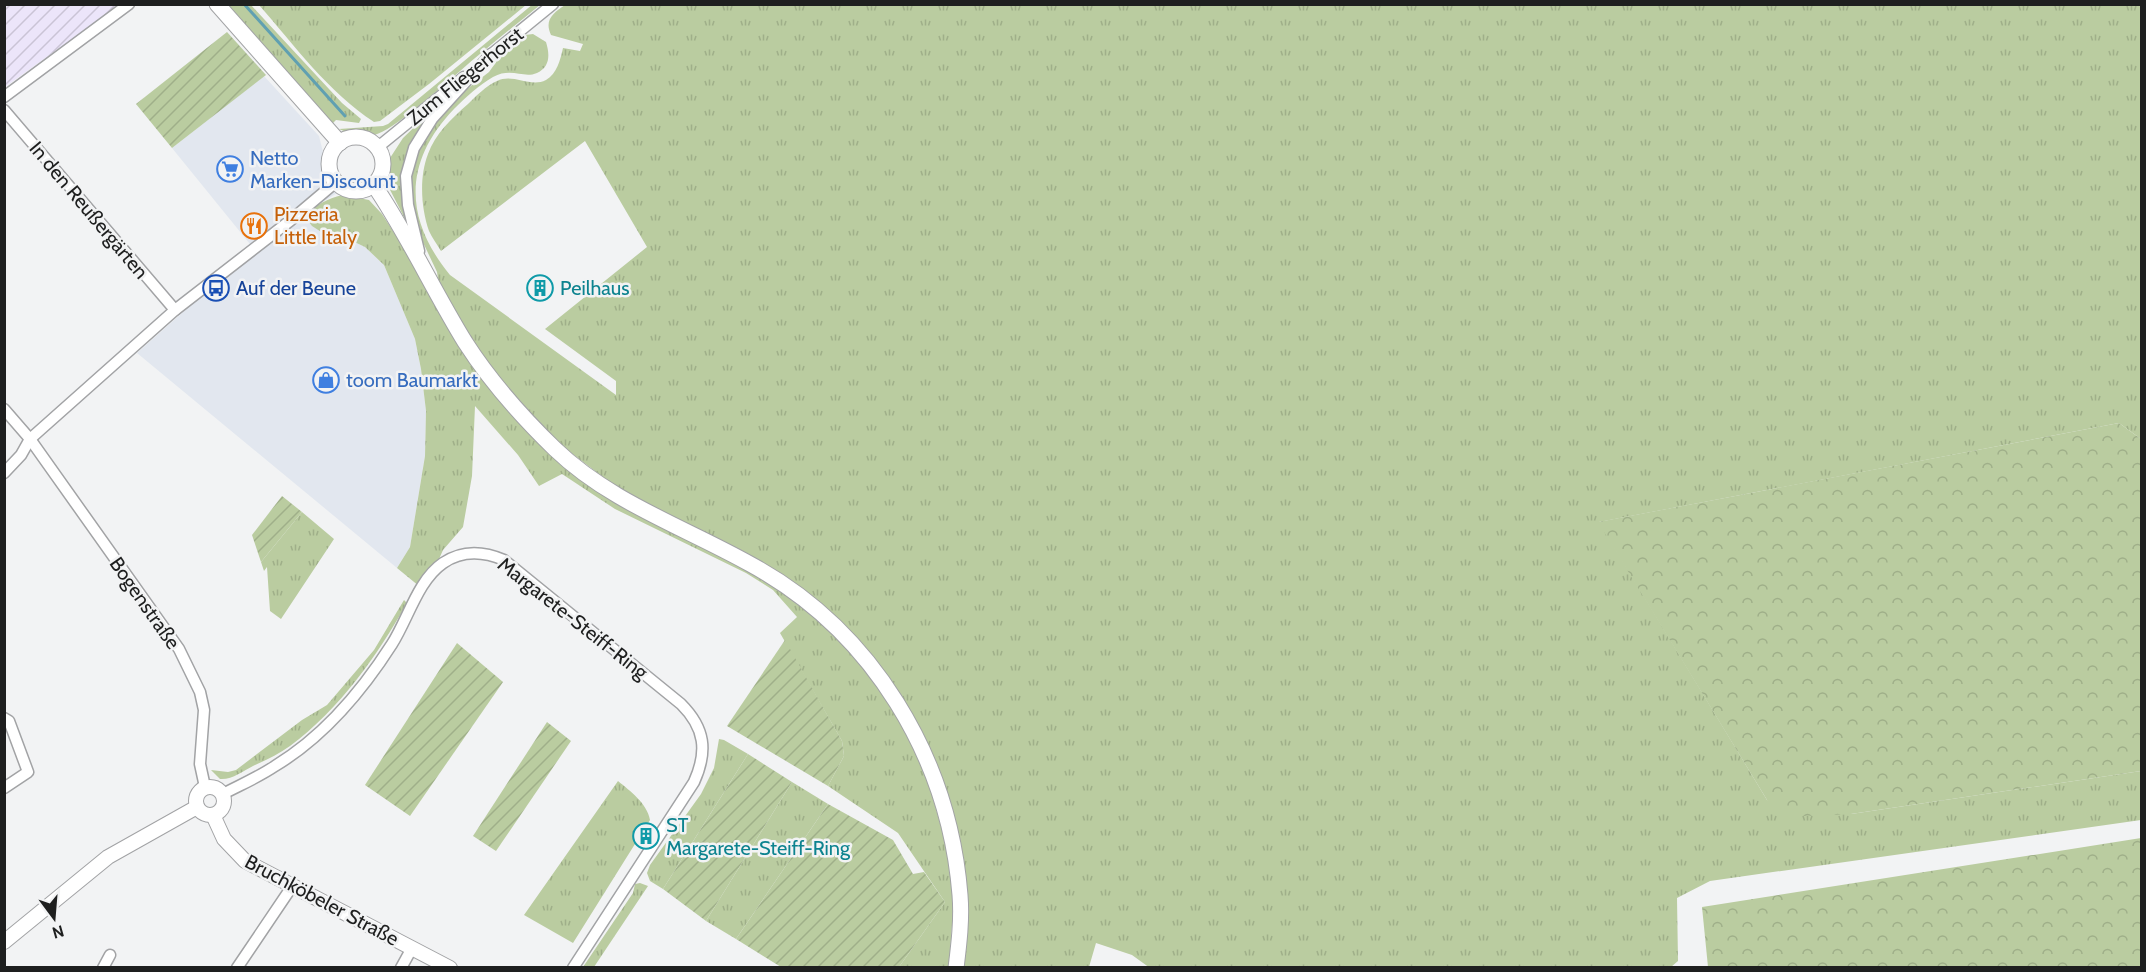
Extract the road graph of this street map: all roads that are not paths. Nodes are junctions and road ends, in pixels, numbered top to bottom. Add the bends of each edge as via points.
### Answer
1 (129, 4) edge
2 (217, 4) edge
3 (553, 4) edge
4 (491, 54) junction
5 (4, 98) edge
6 (4, 110) edge
7 (340, 143) junction
8 (378, 147) junction
9 (336, 182) junction
10 (374, 185) junction
11 (423, 267) junction
12 (175, 310) junction
13 (4, 409) edge
14 (30, 440) junction
15 (4, 473) edge
16 (4, 718) edge
17 (205, 787) junction
18 (4, 788) edge
19 (223, 794) junction
20 (197, 807) junction
21 (213, 815) junction
22 (293, 885) junction
23 (4, 942) edge
24 (412, 948) junction
25 (110, 955) dead end
26 (103, 968) edge
27 (237, 968) edge
28 (401, 968) edge
29 (450, 968) edge
30 (573, 968) edge
31 (956, 968) edge

1 - 5 street
2 - 7 main road
3 - 4 street, Zum Fliegerhorst
4 - 8 street, Zum Fliegerhorst
4 - 11 street via 432,119 414,148 406,177 408,205
6 - 12 street, In den Reußergärten
7 - 8 main road via 347,138 364,138
7 - 9 main road via 330,157
8 - 10 main road via 384,163
9 - 10 main road via 358,191
9 - 12 street
10 - 11 main road
11 - 31 main road via 466,343 501,393 556,450 620,498 785,584 836,626 872,664 919,740 947,818 960,898
12 - 14 street
13 - 14 street, Bogenstraße
14 - 15 street
14 - 17 street, Bogenstraße via 187,666 204,710 200,764
16 - 18 street via 9,721 28,772
17 - 19 street via 214,787
17 - 20 street via 197,793
19 - 21 street via 223,806
19 - 30 street, Margarete-Steiff-Ring via 276,766 334,718 381,661 422,586 441,564 472,553 504,560 681,704 696,723 702,739 702,762 694,782
20 - 21 street via 203,814
20 - 23 street via 108,857
21 - 22 street, Bruchköbeler Straße via 224,839 245,861
22 - 24 street, Bruchköbeler Straße
22 - 27 street
24 - 28 street
24 - 29 street, Bruchköbeler Straße
25 - 26 street

